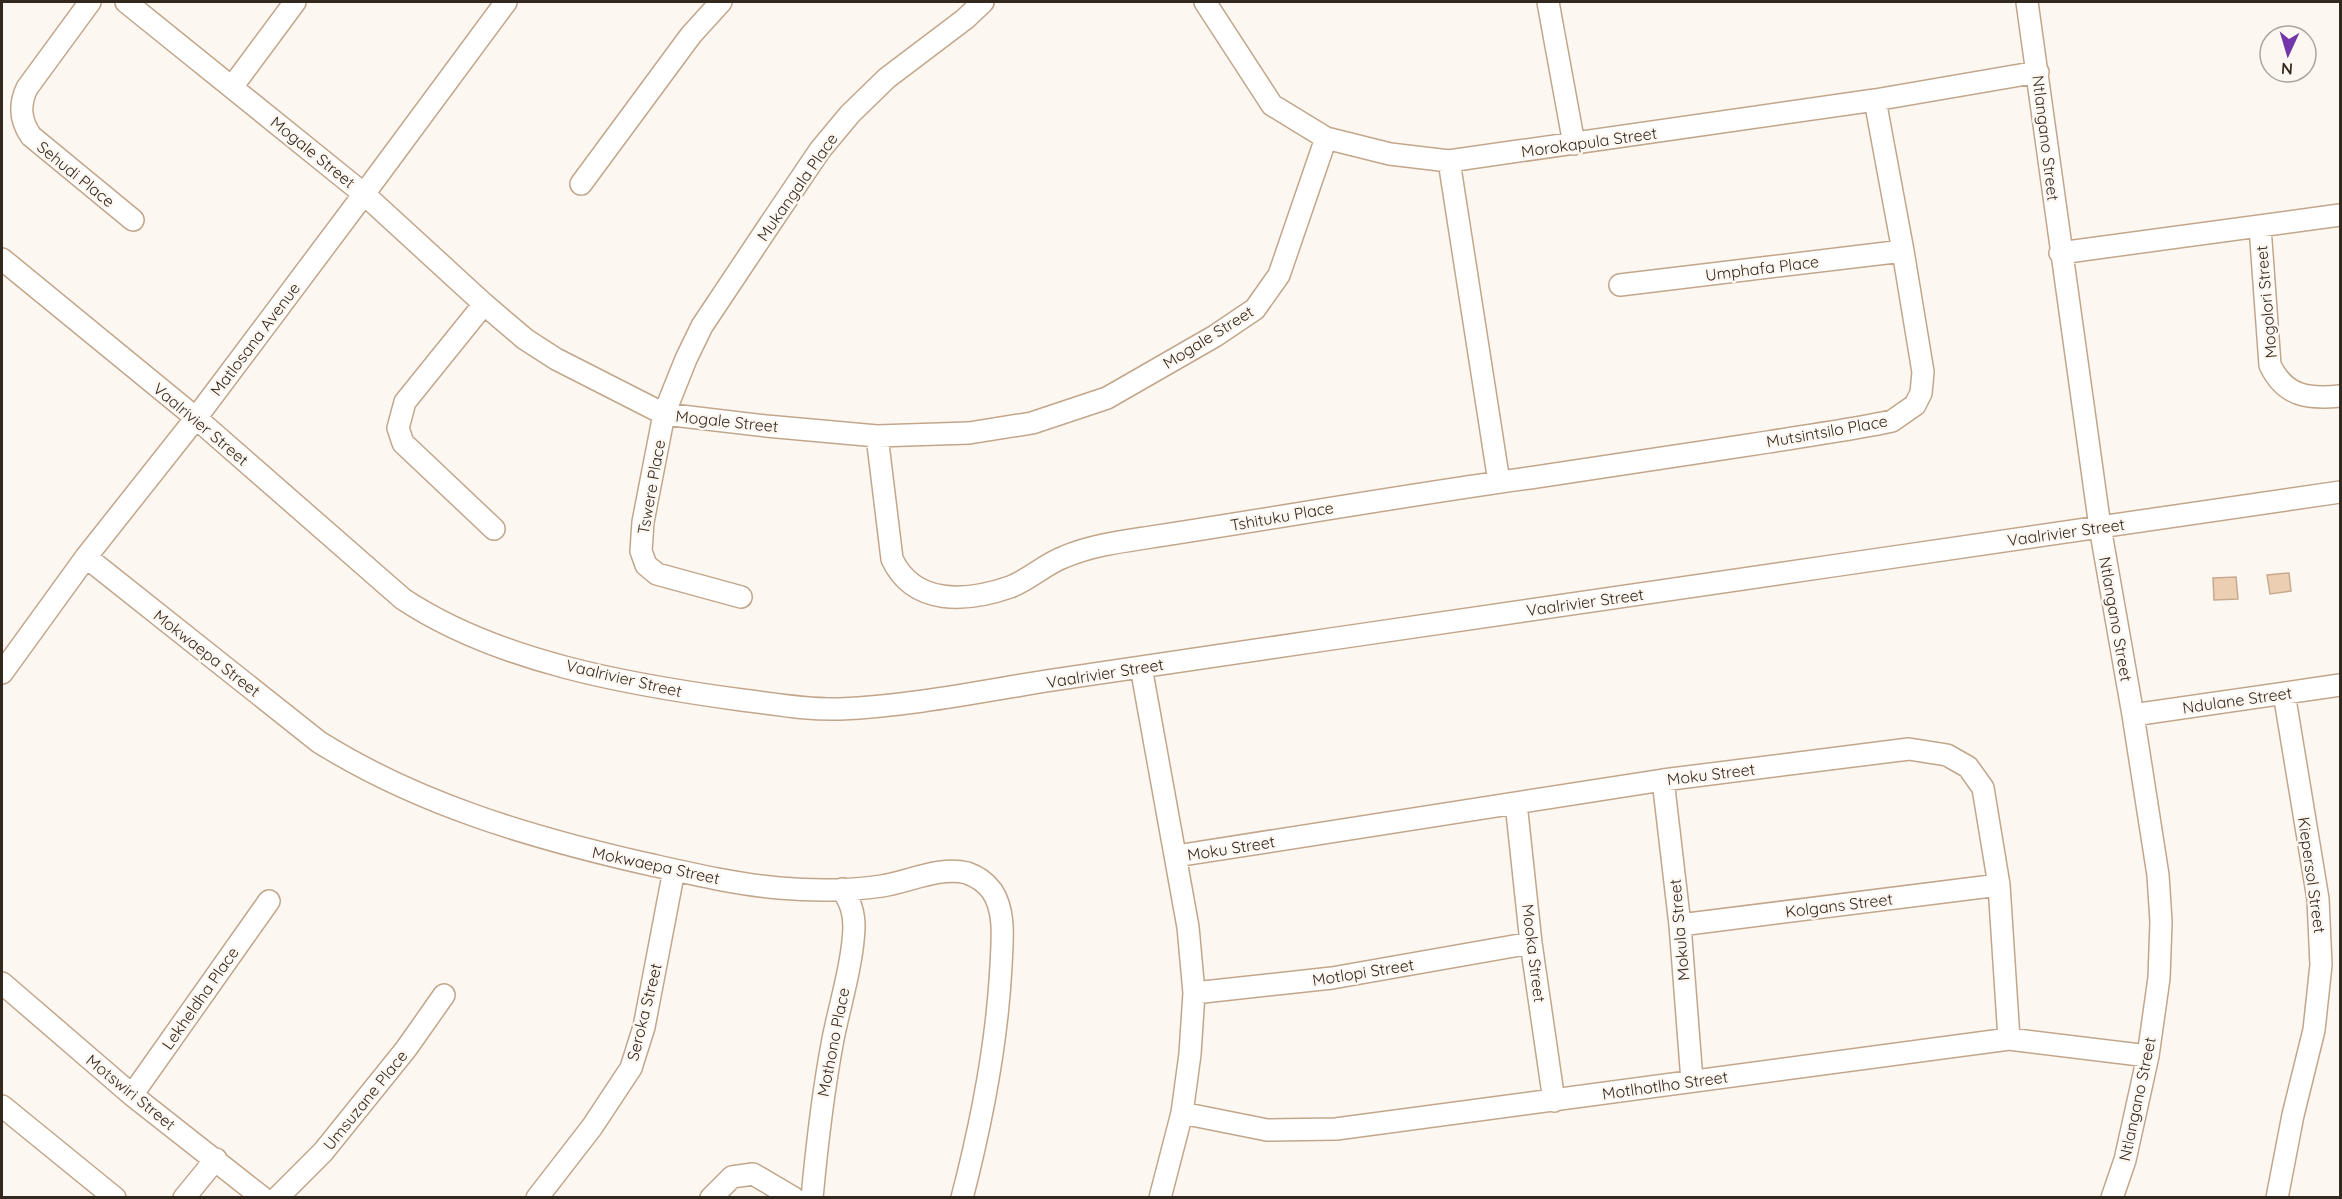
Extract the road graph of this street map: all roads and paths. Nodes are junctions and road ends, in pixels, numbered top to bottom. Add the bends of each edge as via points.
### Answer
1 (90, 2) edge
2 (126, 2) edge
3 (295, 2) edge
4 (506, 2) edge
5 (721, 2) edge
6 (983, 2) edge
7 (1205, 2) edge
8 (1548, 2) edge
9 (2026, 2) edge
10 (2038, 72) junction
11 (232, 87) junction
12 (1875, 100) junction
13 (1326, 138) junction
14 (1574, 144) junction
15 (1449, 161) junction
16 (581, 184) dead end
17 (364, 194) junction
18 (2340, 215) edge
19 (133, 220) dead end
20 (2260, 227) junction
21 (1904, 251) junction
22 (2060, 253) junction
23 (2, 259) edge
24 (1620, 285) dead end
25 (484, 304) junction
26 (2340, 396) edge
27 (664, 414) junction
28 (196, 418) junction
29 (877, 436) junction
30 (1499, 482) junction
31 (2340, 492) edge
32 (2100, 527) junction
33 (494, 529) dead end
34 (86, 557) junction
35 (741, 597) dead end
36 (1141, 667) junction
37 (2, 673) edge
38 (2340, 685) edge
39 (2284, 693) junction
40 (2133, 715) junction
41 (1662, 780) junction
42 (1516, 804) junction
43 (1176, 856) junction
44 (674, 870) junction
45 (1999, 885) junction
46 (842, 889) junction
47 (269, 901) dead end
48 (1680, 925) junction
49 (1531, 943) junction
50 (2, 983) edge
51 (1194, 993) junction
52 (444, 995) dead end
53 (2009, 1040) junction
54 (2148, 1056) junction
55 (1692, 1081) junction
56 (132, 1095) junction
57 (1554, 1101) junction
58 (2, 1106) edge
59 (1182, 1113) junction
60 (216, 1159) junction
61 (115, 1197) edge
62 (184, 1197) edge
63 (263, 1197) edge
64 (277, 1197) edge
65 (537, 1197) edge
66 (711, 1197) edge
67 (794, 1197) edge
68 (812, 1197) edge
69 (962, 1197) edge
70 (1160, 1197) edge
71 (2112, 1197) edge
72 (2277, 1197) edge

1 - 19 street, Sehudi Place via 27,88 22,117 31,136
2 - 11 street, Mogale Street
3 - 11 street
4 - 17 street, Matlosana Avenue
5 - 16 street via 691,35
6 - 27 street, Mukangala Place via 887,78 820,150 702,326
7 - 13 street, Morokapula Street via 1272,105
8 - 14 street
9 - 10 street, Ntlangano Street
10 - 12 street, Morokapula Street
10 - 22 street, Ntlangano Street
11 - 17 street, Mogale Street
12 - 14 street, Morokapula Street
12 - 21 street, Mutsintsilo Place
13 - 15 street, Morokapula Street via 1390,154
13 - 29 street, Mogale Street via 1279,275 1256,309 1107,398 1032,423 969,432
14 - 15 street, Morokapula Street
15 - 30 street
17 - 25 street, Mogale Street
17 - 28 street, Matlosana Avenue
18 - 20 street, Mogolori Street
20 - 22 street, Mogolori Street
20 - 26 street, Mogolori Street via 2270,365 2289,390 2302,396
21 - 24 street, Umphafa Place
21 - 30 street, Mutsintsilo Place via 1923,372 1921,393 1915,405 1892,421
22 - 32 street, Ntlangano Street
23 - 28 street, Vaalrivier Street
25 - 27 street, Mogale Street via 556,359
25 - 33 street via 405,402 398,428 403,443
27 - 29 street, Mogale Street
27 - 35 street, Tswere Place via 643,522 644,559 657,574
28 - 34 street, Matlosana Avenue
28 - 36 street, Vaalrivier Street via 403,599 430,617 494,644 606,678 687,693 840,709 913,702
29 - 30 street, Tshituku Place via 892,559 906,582 940,597 987,593 1011,586 1063,557 1112,543
31 - 32 street, Vaalrivier Street
32 - 36 street, Vaalrivier Street
32 - 40 street, Ntlangano Street
34 - 37 street, Matlosana Avenue
34 - 44 street, Mokwaepa Street via 319,742 358,766 399,786 520,831
36 - 43 street
38 - 39 street, Ndulane Street
39 - 40 street, Ndulane Street
39 - 72 street, Kiepersol Street via 2318,898 2321,965 2314,1030
40 - 54 street, Ntlangano Street via 2158,875 2161,922 2159,978
41 - 42 street, Moku Street
41 - 45 street, Moku Street via 1908,749 1947,755 1968,767 1983,788
41 - 48 street, Mokula Street
42 - 43 street, Moku Street
42 - 49 street, Mooka Street
43 - 51 street via 1193,958
44 - 46 street, Mokwaepa Street via 762,887
44 - 65 street, Seroka Street via 644,1027 631,1068 592,1127
45 - 48 street, Kolgans Street
45 - 53 street, Moku Street
46 - 68 street, Mothono Place via 854,914 853,943 824,1093
46 - 69 street, Mokwaepa Street via 881,886 947,872 966,873 982,880 998,904 1003,928 992,1062
47 - 56 street, Lekheldha Place
48 - 55 street, Mokula Street
49 - 51 street, Motlopi Street via 1332,978
49 - 57 street, Mooka Street
50 - 56 street, Motswiri Street
51 - 59 street
52 - 64 street, Umsuzane Place via 323,1152
53 - 54 street, Motlhotlho Street
53 - 55 street, Motlhotlho Street
54 - 71 street, Ntlangano Street via 2125,1160
55 - 57 street, Motlhotlho Street
56 - 60 street, Motswiri Street
57 - 59 street, Motlhotlho Street via 1336,1130 1267,1130
58 - 61 street
59 - 70 street
60 - 62 street
60 - 63 street, Motswiri Street
66 - 67 street via 732,1177 753,1174

